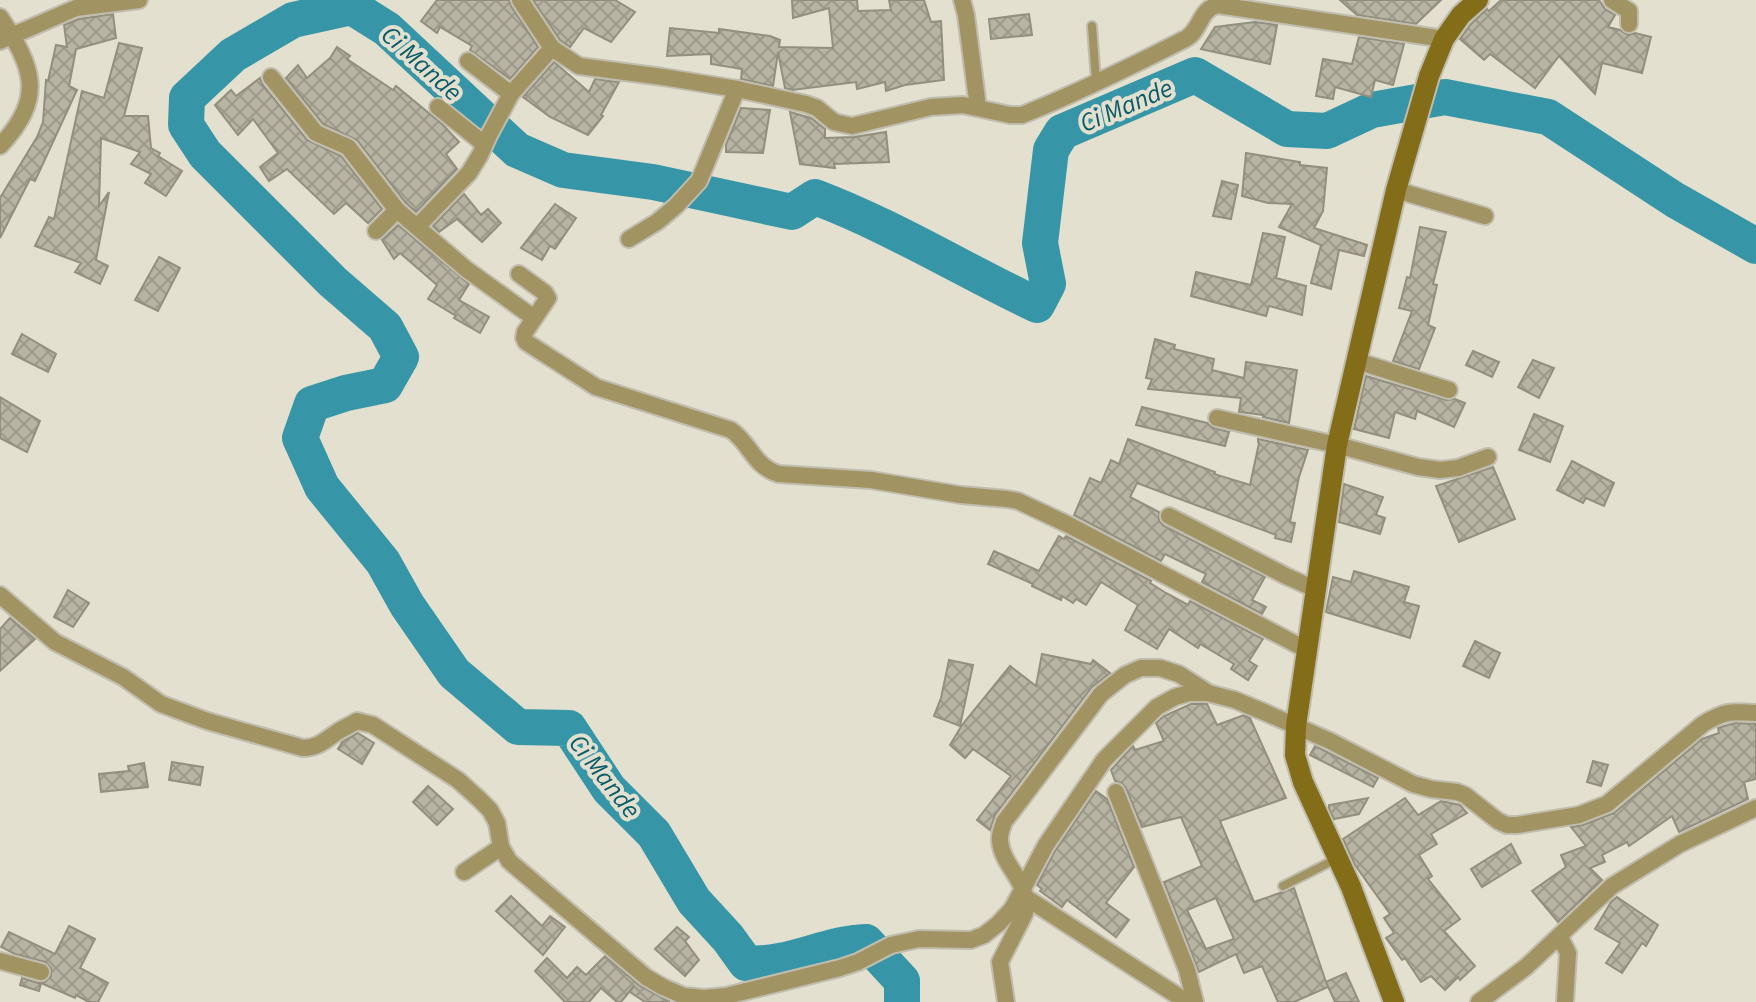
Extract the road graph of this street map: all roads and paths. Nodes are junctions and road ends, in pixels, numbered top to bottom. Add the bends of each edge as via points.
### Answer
1 (139, 0) edge
2 (520, 0) edge
3 (962, 0) edge
4 (1478, 0) edge
5 (1612, 0) edge
6 (0, 17) edge
7 (1629, 24) dead end
8 (1092, 26) dead end
9 (6, 38) edge
10 (1444, 39) junction
11 (552, 48) junction
12 (468, 61) dead end
13 (271, 77) dead end
14 (1096, 81) junction
15 (737, 89) junction
16 (507, 101) junction
17 (438, 107) dead end
18 (978, 107) junction
19 (486, 140) junction
20 (0, 146) edge
21 (1396, 190) junction
22 (397, 210) junction
23 (1485, 216) dead end
24 (417, 227) junction
25 (376, 231) dead end
26 (629, 239) dead end
27 (519, 274) dead end
28 (534, 318) junction
29 (1357, 361) junction
30 (1449, 390) dead end
31 (1217, 418) dead end
32 (1337, 445) junction
33 (1488, 457) dead end
34 (1169, 516) dead end
35 (1317, 590) junction
36 (0, 595) edge
37 (1307, 650) junction
38 (1208, 693) junction
39 (1756, 713) edge
40 (1296, 726) junction
41 (1116, 792) dead end
42 (1756, 808) edge
43 (501, 847) junction
44 (1337, 858) junction
45 (464, 872) dead end
46 (1283, 886) dead end
47 (1024, 892) junction
48 (1560, 937) junction
49 (0, 961) edge
50 (41, 972) dead end
51 (723, 999) edge
52 (1006, 1002) edge
53 (1187, 1002) edge
54 (1195, 1002) edge
55 (1394, 1002) edge
56 (1479, 1002) edge
57 (1565, 1002) edge

1 - 9 street via 76,8
2 - 11 street
3 - 18 street
4 - 10 main road
5 - 7 street via 1629,11
6 - 9 street
8 - 14 lane
9 - 20 street via 29,70 30,86 21,119
10 - 14 street via 1226,5 1206,10 1190,37
10 - 21 main road
11 - 15 street via 579,66
11 - 16 street
12 - 16 street
13 - 22 street via 316,133 348,147
14 - 18 street via 1022,115
15 - 18 street via 806,104 834,122 852,126 931,107
15 - 26 street via 699,181 657,222
16 - 19 street
17 - 19 street
19 - 24 street via 469,173
21 - 23 street
21 - 29 main road
22 - 24 street
22 - 25 street
24 - 28 street
27 - 28 street via 548,298
28 - 37 street via 525,332 526,342 596,387 731,430 769,471 1018,501
29 - 30 street
29 - 32 main road
31 - 32 street
32 - 33 street via 1440,470
32 - 35 main road
34 - 35 street
35 - 37 main road
36 - 43 street via 55,642 123,677 161,704 207,721 303,748 325,742 357,721 373,725 479,799 497,823
37 - 40 main road
38 - 40 street
38 - 47 street via 1189,693 1157,707 1104,760 1046,845
38 - 47 street via 1179,674 1141,668 1101,694 1004,822 1000,842
39 - 40 street via 1729,712 1703,724 1607,804 1579,815 1517,825 1498,821 1465,795 1413,784
40 - 44 main road via 1295,755 1303,782
41 - 54 street
42 - 48 street via 1680,844 1612,886
43 - 45 street
43 - 51 street via 524,875 646,977 684,996
44 - 46 lane
44 - 55 main road
47 - 51 street via 998,924 977,938 891,945 840,968
47 - 52 street via 1025,913 1000,962
47 - 53 street
48 - 56 street
48 - 57 street via 1568,953
49 - 50 street

